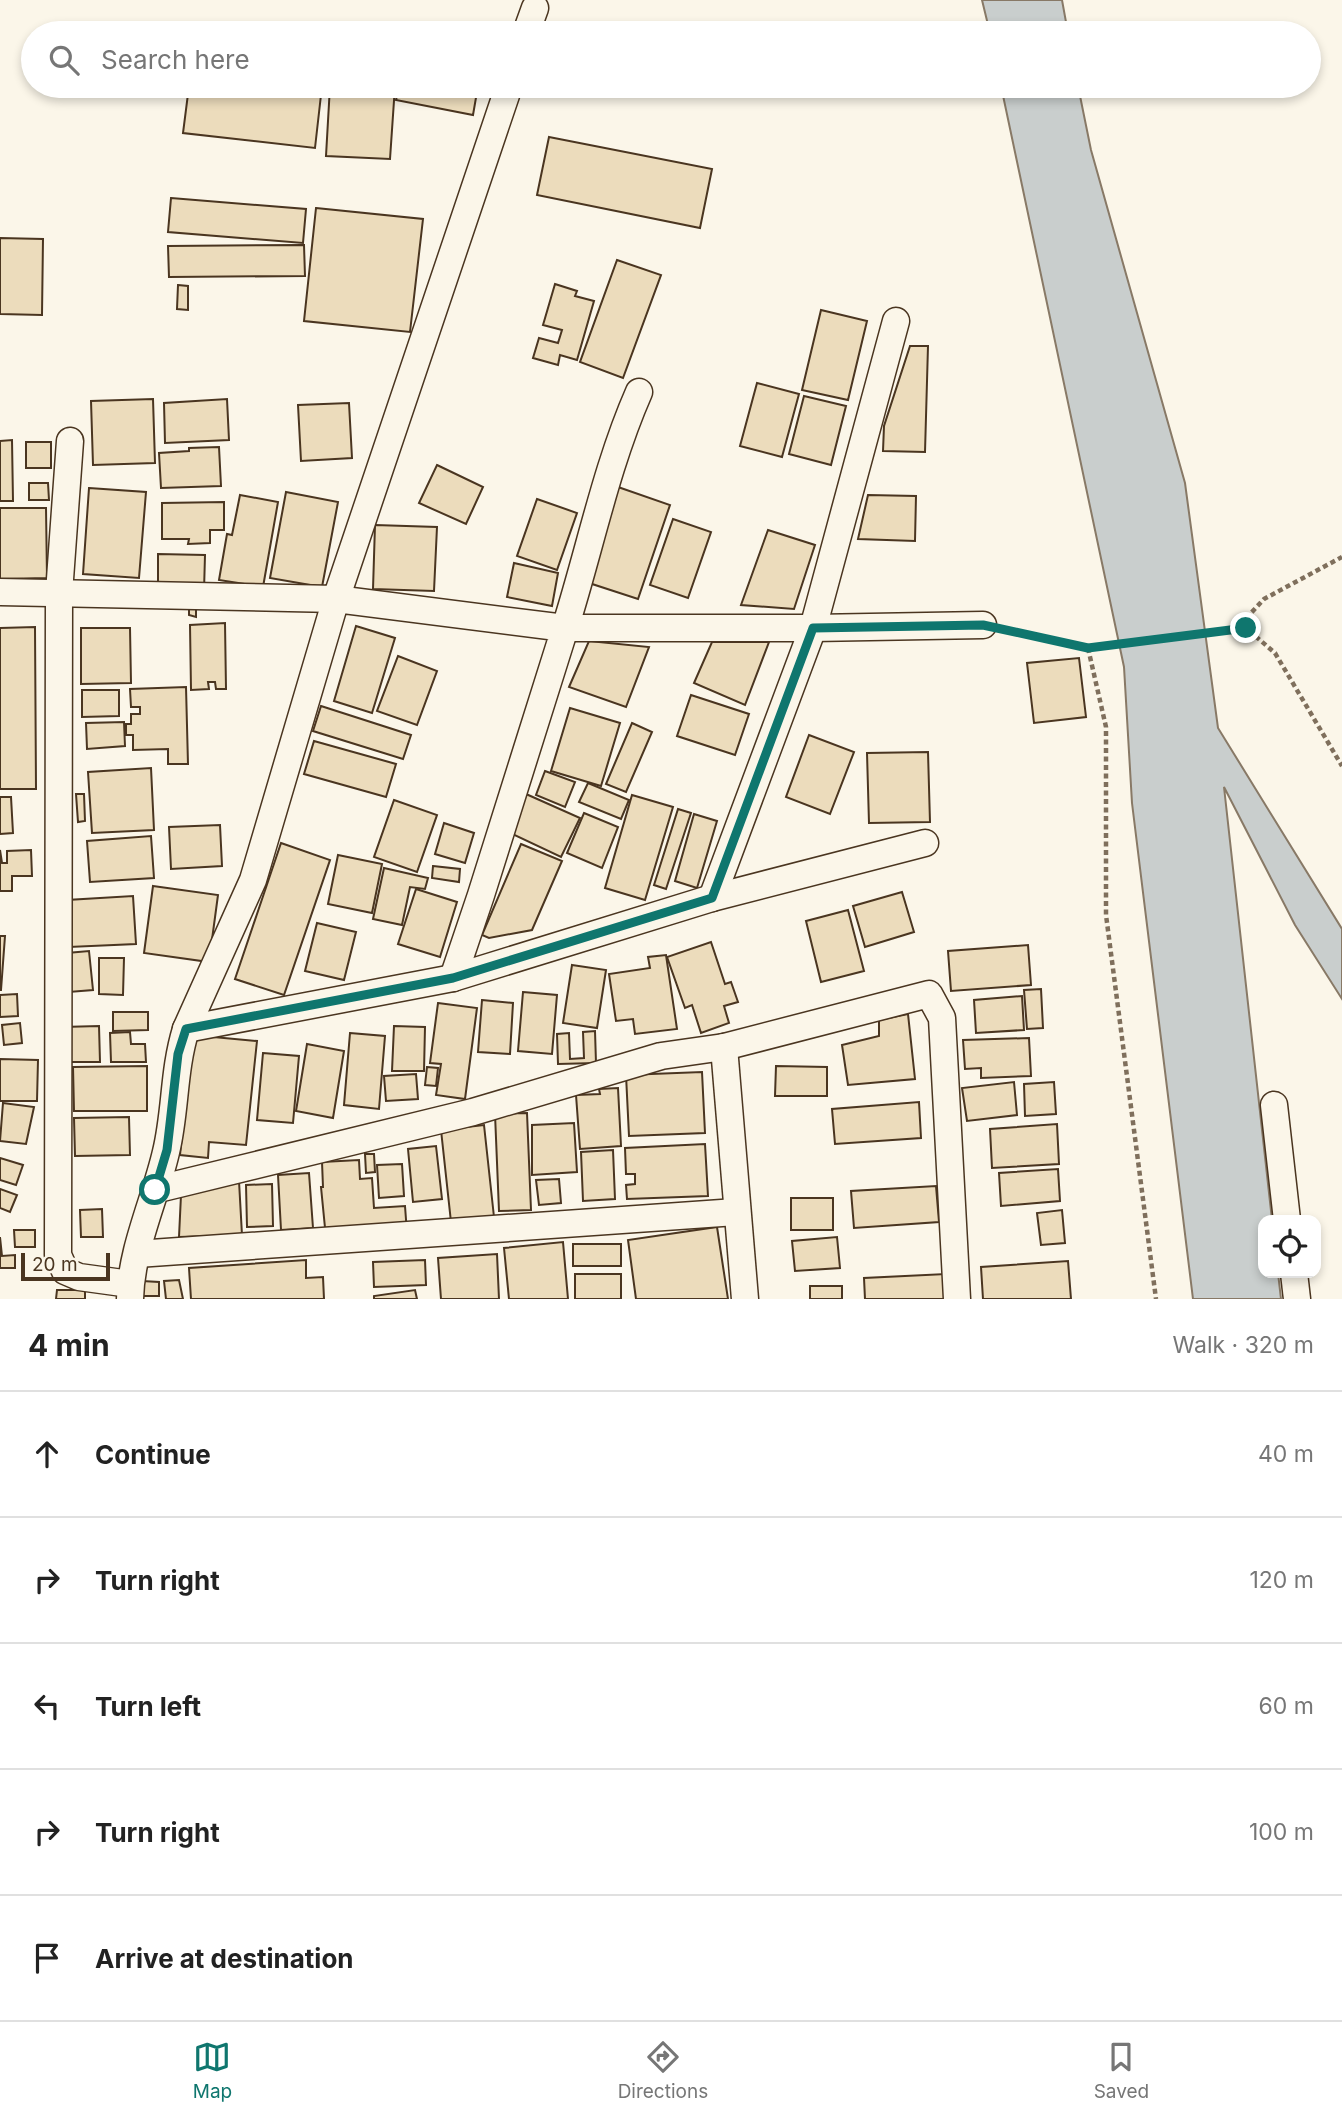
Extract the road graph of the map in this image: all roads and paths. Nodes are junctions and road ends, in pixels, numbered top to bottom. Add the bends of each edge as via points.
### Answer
1 (535, 8) dead end
2 (530, 21) edge
3 (505, 98) edge
4 (896, 321) dead end
5 (639, 392) dead end
6 (70, 441) dead end
7 (1342, 557) edge
8 (0, 592) edge
9 (58, 593) junction
10 (336, 599) junction
11 (983, 625) joint
12 (565, 628) junction
13 (813, 628) junction
14 (1246, 628) junction
15 (1088, 648) junction
16 (1342, 766) edge
17 (925, 844) dead end
18 (712, 898) junction
19 (453, 978) junction
20 (186, 1029) junction
21 (724, 1047) junction
22 (1274, 1105) dead end
23 (155, 1190) junction
24 (736, 1212) junction
25 (1286, 1215) edge
26 (137, 1254) junction
27 (1295, 1278) edge
28 (130, 1292) edge
29 (744, 1299) edge
30 (957, 1299) edge
31 (1156, 1299) edge
32 (1297, 1299) edge

1 - 2 street
3 - 10 street
4 - 13 street
5 - 12 street via 621,434
6 - 9 street
7 - 14 path via 1264,599 1251,613
8 - 9 street
9 - 10 street
9 - 28 street via 58,1255 65,1271
10 - 12 street
10 - 20 street via 253,880
11 - 13 street
11 - 15 path
12 - 13 street
12 - 19 street
13 - 18 street
14 - 15 path
14 - 16 path via 1275,653
15 - 31 path via 1106,727 1106,915
17 - 18 street
18 - 19 street
19 - 20 street
20 - 23 street via 178,1054 167,1150
21 - 23 street via 661,1056 472,1112
21 - 24 street
21 - 30 street via 929,994 942,1018
22 - 25 street
23 - 26 street
24 - 26 street
24 - 29 street
26 - 28 street
27 - 32 street

